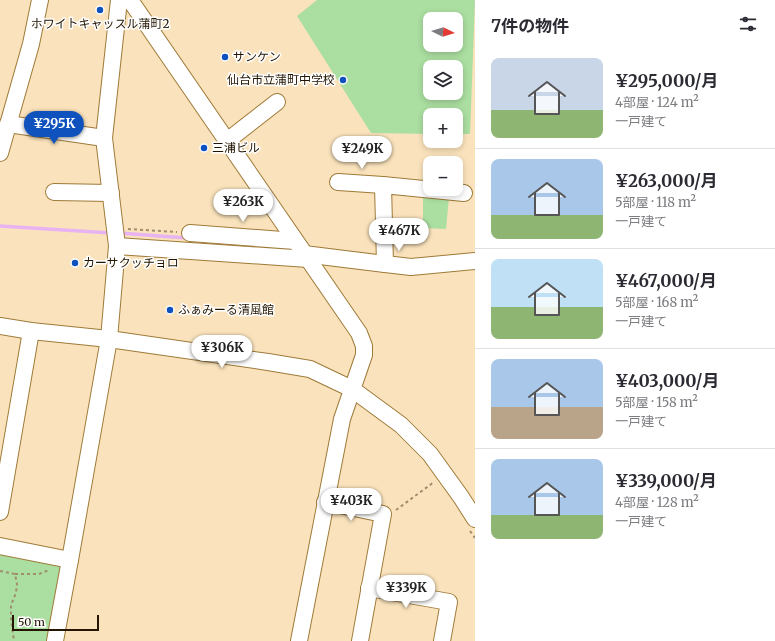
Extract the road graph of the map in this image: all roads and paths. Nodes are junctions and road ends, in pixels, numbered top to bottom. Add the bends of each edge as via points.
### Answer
1 (40, 0) edge
2 (119, 0) edge
3 (130, 0) edge
4 (277, 102) dead end
5 (8, 124) junction
6 (104, 138) junction
7 (227, 141) junction
8 (0, 153) edge
9 (338, 182) dead end
10 (383, 186) junction
11 (54, 192) dead end
12 (111, 193) junction
13 (464, 193) dead end
14 (115, 233) junction
15 (190, 233) joint
16 (303, 251) junction
17 (475, 261) edge
18 (385, 264) junction
19 (0, 326) edge
20 (31, 331) junction
21 (109, 339) junction
22 (352, 389) junction
23 (5, 451) edge
24 (438, 488) dead end
25 (324, 502) junction
26 (0, 512) edge
27 (383, 514) junction
28 (470, 522) edge
29 (475, 538) edge
30 (0, 546) edge
31 (70, 560) junction
32 (52, 569) dead end
33 (0, 571) edge
34 (15, 574) junction
35 (369, 588) junction
36 (14, 641) edge
37 (55, 641) edge
38 (299, 641) edge
39 (360, 641) edge
40 (442, 641) edge

1 - 5 street via 31,44
2 - 6 street
3 - 7 street
4 - 7 street
5 - 6 street
5 - 8 street
6 - 12 street
7 - 16 street
9 - 10 street
10 - 13 street
10 - 18 street
11 - 12 street
12 - 14 street
14 - 15 path via 122,228
14 - 16 street
14 - 21 street
15 - 16 street
16 - 18 street
16 - 22 street via 363,341 364,356
17 - 18 street via 411,267
19 - 20 street
20 - 21 street
20 - 23 street
21 - 22 street via 310,369
21 - 31 street
22 - 25 street via 342,419
22 - 28 street via 401,426 430,454
23 - 26 street
24 - 27 path via 434,482 389,515
25 - 27 street
25 - 38 street
27 - 35 street
28 - 29 path
30 - 31 street
31 - 37 street
32 - 34 path via 39,574
33 - 34 path
34 - 36 path via 16,593 11,605
35 - 39 street
35 - 40 street via 449,602

